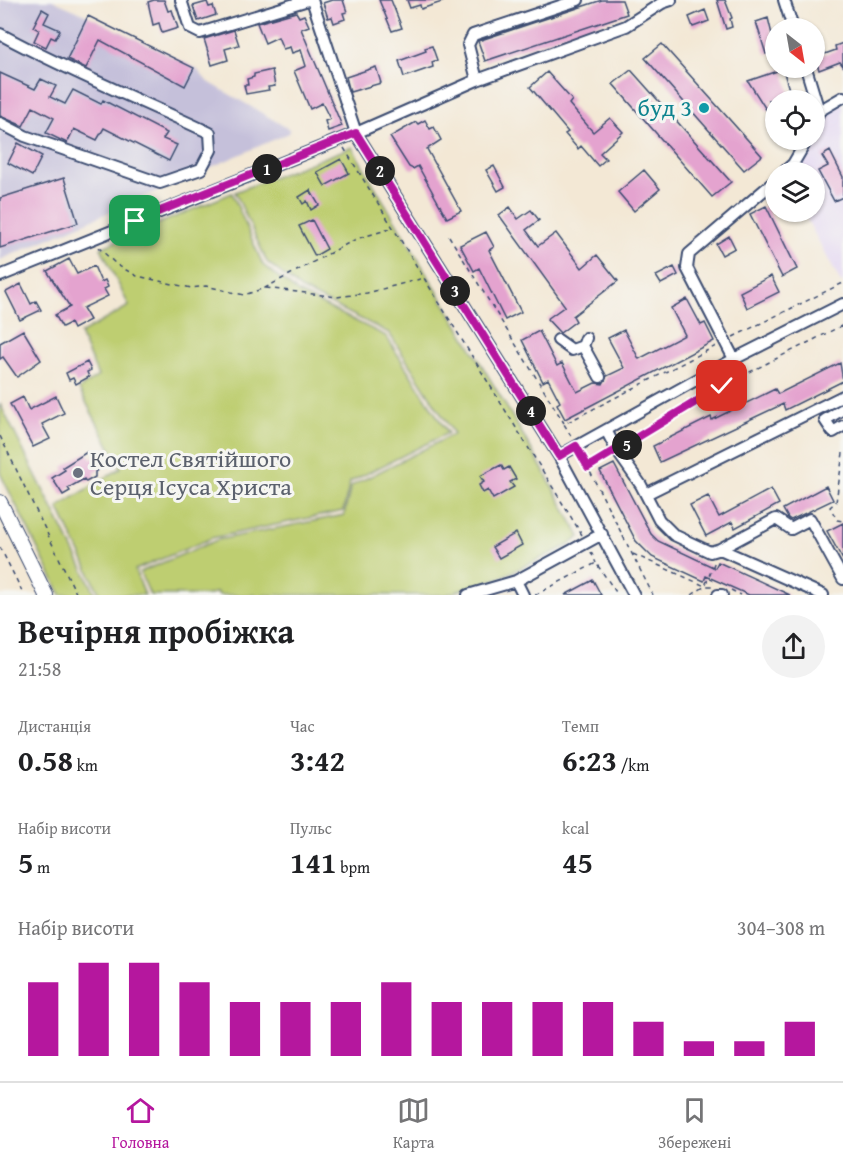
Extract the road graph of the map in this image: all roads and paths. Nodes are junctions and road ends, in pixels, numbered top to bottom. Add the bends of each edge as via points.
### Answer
1 (181, 0) edge
2 (310, 0) edge
3 (578, 0) edge
4 (643, 0) edge
5 (671, 0) edge
6 (784, 0) edge
7 (650, 10) junction
8 (790, 18) edge
9 (0, 34) edge
10 (477, 80) junction
11 (843, 97) edge
12 (825, 108) edge
13 (0, 123) edge
14 (356, 133) junction
15 (339, 140) junction
16 (765, 189) edge
17 (394, 228) junction
18 (449, 236) dead end
19 (96, 245) dead end
20 (0, 276) edge
21 (427, 281) junction
22 (843, 284) edge
23 (265, 288) junction
24 (843, 304) edge
25 (843, 326) edge
26 (558, 340) dead end
27 (725, 341) junction
28 (734, 358) junction
29 (600, 377) dead end
30 (842, 403) edge
31 (564, 424) junction
32 (843, 426) edge
33 (606, 430) junction
34 (0, 436) edge
35 (576, 446) junction
36 (617, 451) junction
37 (843, 453) edge
38 (559, 456) junction
39 (588, 467) junction
40 (646, 494) junction
41 (0, 502) edge
42 (843, 521) edge
43 (602, 534) junction
44 (586, 543) junction
45 (0, 547) edge
46 (720, 549) junction
47 (632, 554) junction
48 (596, 563) junction
49 (843, 579) edge
50 (516, 581) junction
51 (705, 586) junction
52 (719, 591) edge
53 (24, 595) edge
54 (46, 595) edge
55 (77, 595) edge
56 (468, 595) edge
57 (523, 595) edge
58 (535, 595) edge
59 (618, 595) edge
60 (634, 595) edge
61 (653, 595) edge
62 (692, 595) edge
63 (741, 595) edge
64 (823, 595) edge

1 - 2 street via 190,28 200,33
2 - 14 street
3 - 10 street via 473,35 468,45
4 - 7 street
5 - 7 street
6 - 8 street
7 - 10 street via 626,26
9 - 13 street via 66,69 210,133 211,150 201,169 160,183 25,136
10 - 14 street
11 - 12 street
14 - 15 street
14 - 38 street
15 - 17 path
15 - 20 street
16 - 27 street via 689,254 687,268
17 - 21 path
17 - 23 path via 356,239
18 - 31 path
19 - 23 path via 117,265 155,281 244,295
21 - 23 path via 420,279 367,294 337,297
21 - 44 path
22 - 27 path
24 - 28 street
25 - 36 path via 722,386
26 - 29 street via 569,350 585,342
27 - 28 street
27 - 31 path
28 - 33 street
30 - 32 street via 825,420 833,432
30 - 40 street
31 - 35 path
33 - 35 street
33 - 36 street
34 - 55 path
35 - 38 street
35 - 39 path
36 - 39 path
36 - 40 street
37 - 42 path via 836,501 830,507 837,520
38 - 43 street
39 - 47 path
40 - 46 street via 667,530 710,552
41 - 54 main road
43 - 44 street
43 - 60 street
44 - 48 path
44 - 50 street
45 - 53 path
46 - 49 street via 776,519 791,529 810,519
46 - 51 path
46 - 64 street
47 - 51 path
47 - 61 path
48 - 58 path
48 - 59 path
50 - 56 street
50 - 57 street
51 - 52 path
51 - 62 path
52 - 63 path

